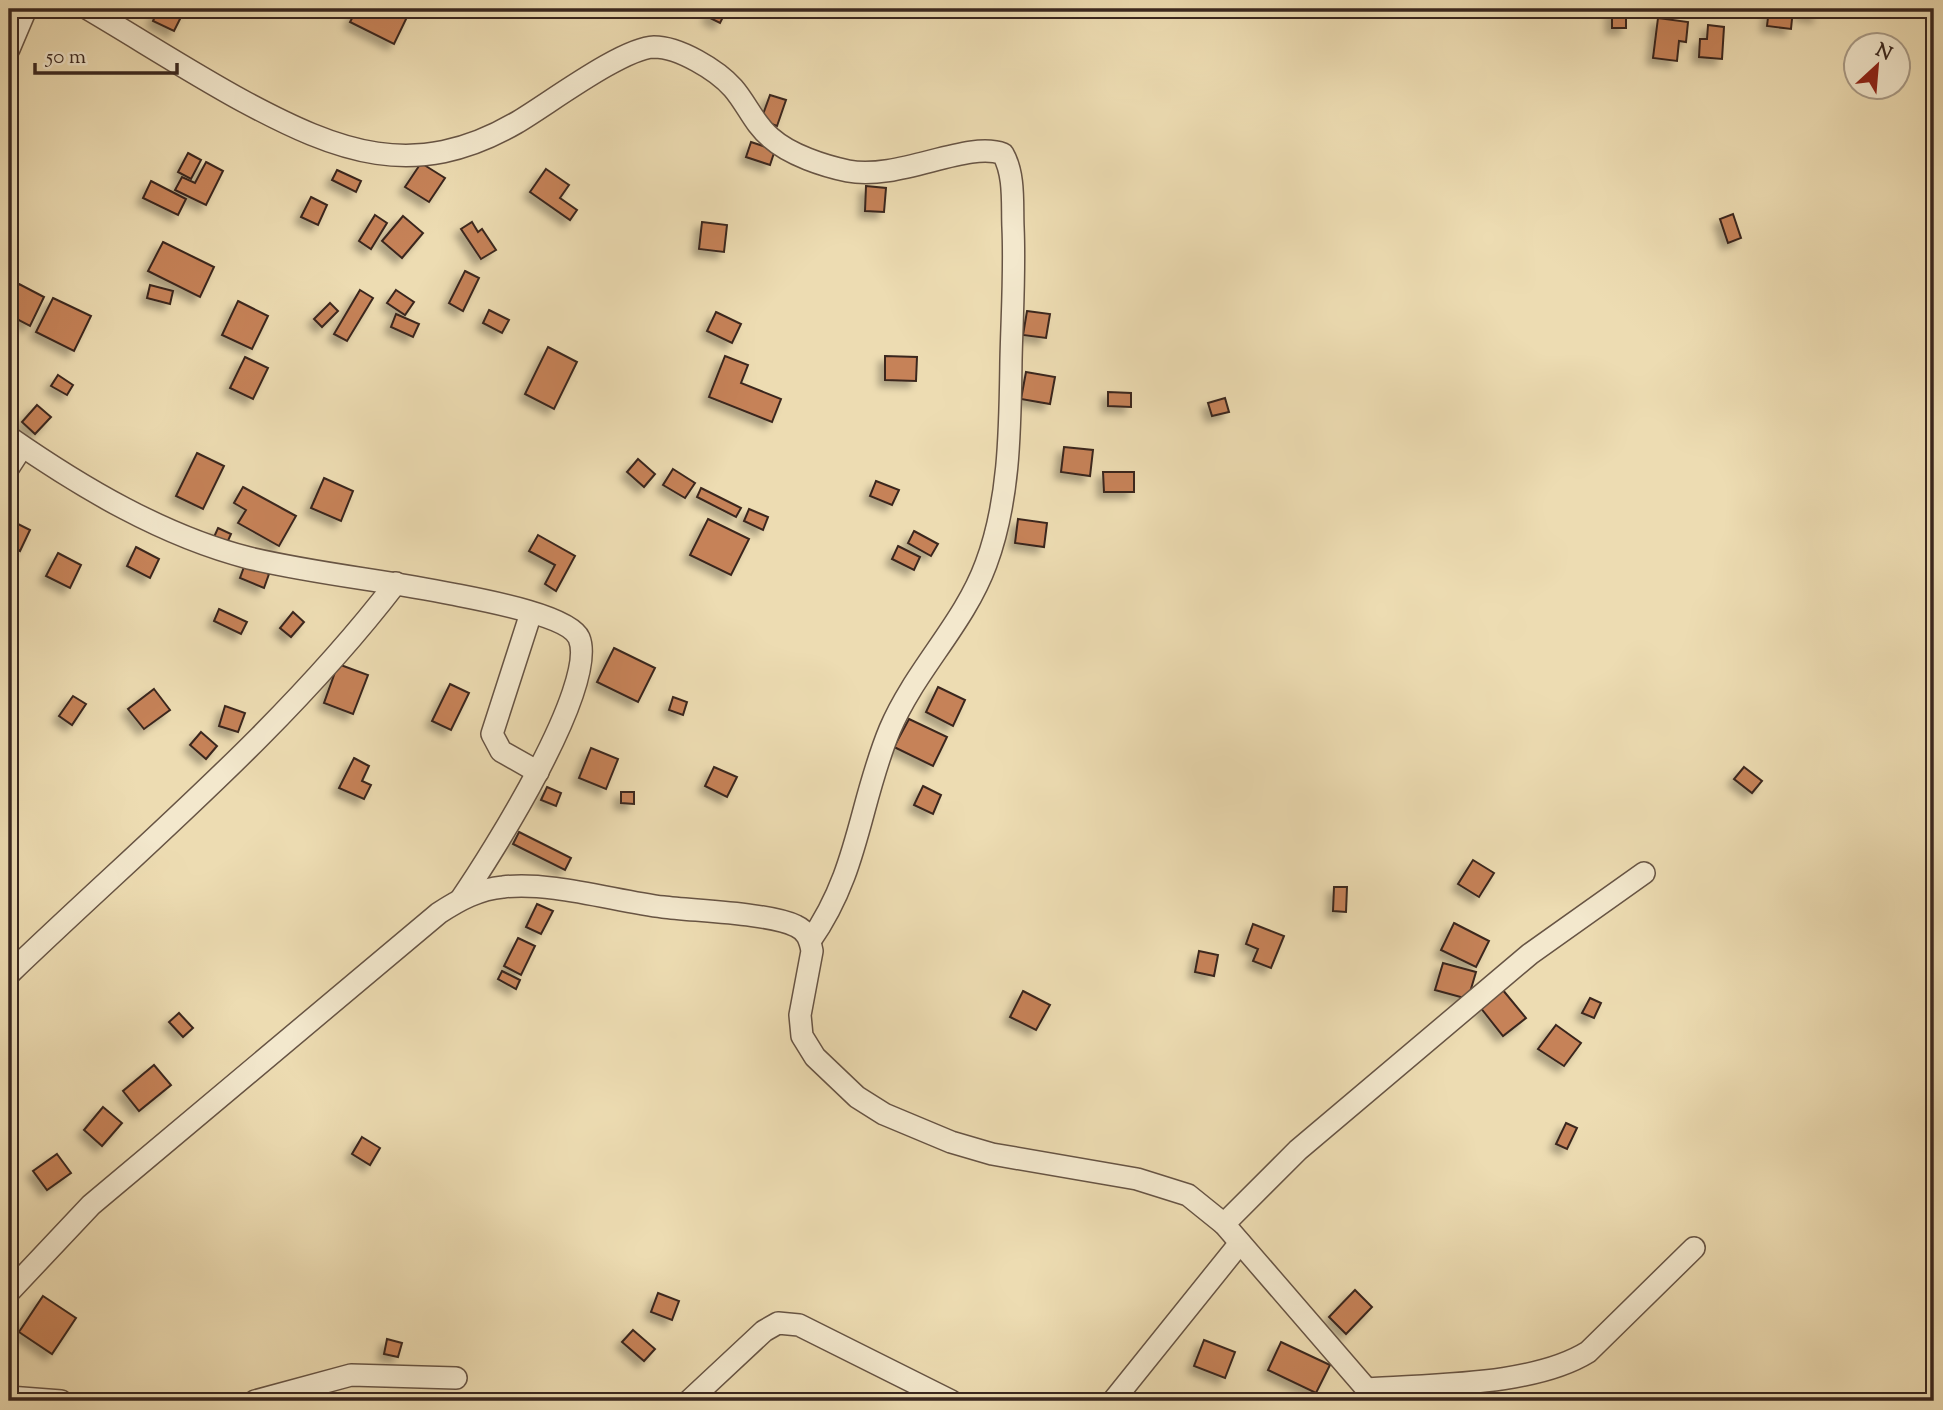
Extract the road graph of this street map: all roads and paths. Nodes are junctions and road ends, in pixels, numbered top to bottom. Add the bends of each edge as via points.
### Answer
1 (26, 9) edge
2 (88, 9) edge
3 (9, 49) edge
4 (15, 442) edge
5 (9, 467) edge
6 (396, 583) junction
7 (531, 613) junction
8 (538, 772) junction
9 (1644, 873) dead end
10 (461, 899) junction
11 (810, 941) junction
12 (9, 974) edge
13 (1224, 1224) junction
14 (1240, 1243) junction
15 (1694, 1248) dead end
16 (9, 1292) edge
17 (456, 1378) dead end
18 (1372, 1395) edge
19 (9, 1397) edge
20 (61, 1401) edge
21 (254, 1401) edge
22 (689, 1401) edge
23 (951, 1401) edge
24 (1114, 1401) edge

1 - 3 street
2 - 11 street via 279,120 331,144 366,152 411,155 466,148 629,54 655,47 687,57 732,86 773,140 845,171 878,174 983,150 1003,154 1011,178 1014,305 1010,417 995,535 972,594 918,676 890,729 848,872
4 - 5 street
4 - 6 street via 149,520 200,542 297,569
6 - 7 street
6 - 12 street via 330,664 271,725
7 - 8 street via 492,734 501,751
7 - 8 street via 566,625 579,637 581,646 573,688
8 - 10 street
9 - 13 street via 1530,954 1298,1150
10 - 11 street via 483,890 527,886 769,919 797,926
10 - 16 street via 413,934 91,1205
11 - 13 street via 810,974 800,1015 802,1036 815,1057 858,1097 884,1114 992,1154 1165,1186 1203,1204
13 - 14 street
14 - 18 street
14 - 24 street
15 - 18 street via 1588,1352 1573,1361 1509,1377
17 - 21 street via 351,1375
19 - 20 street
22 - 23 street via 764,1331 788,1323 820,1334

